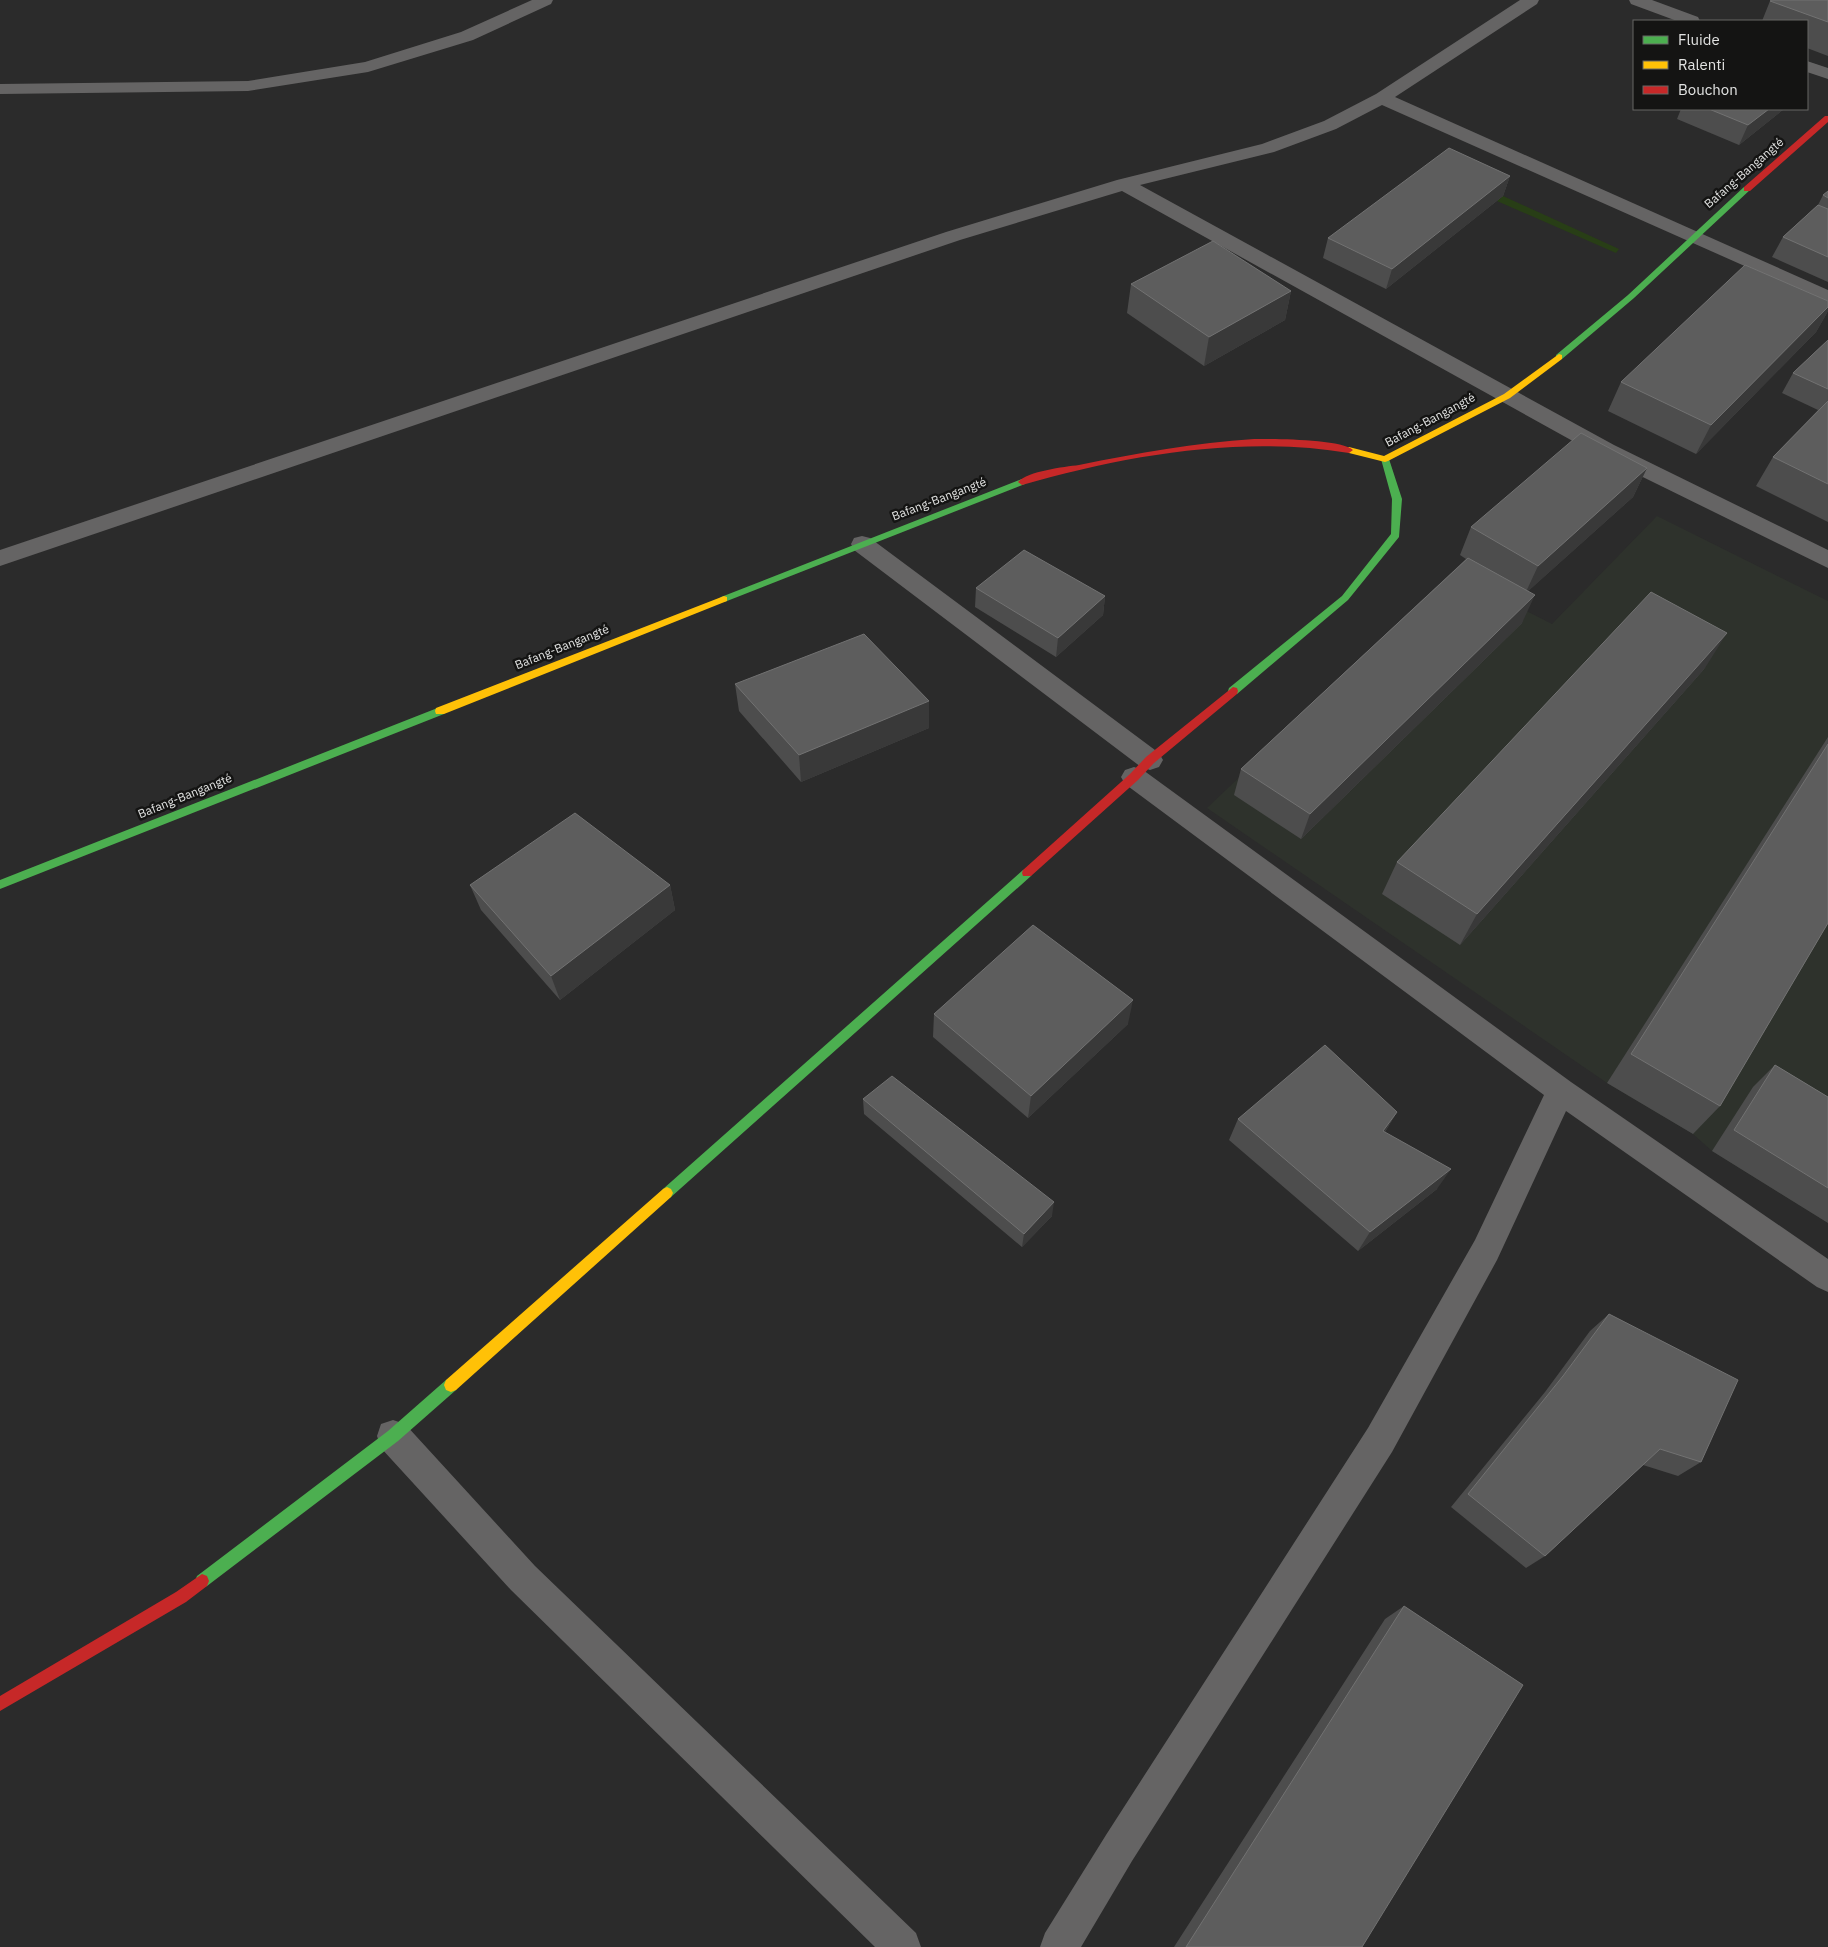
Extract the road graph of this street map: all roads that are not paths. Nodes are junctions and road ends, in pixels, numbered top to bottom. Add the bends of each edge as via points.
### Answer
1 (545, 0) edge
2 (1531, 0) edge
3 (1637, 0) edge
4 (1689, 20) edge
5 (1808, 66) edge
6 (1828, 74) edge
7 (0, 89) edge
8 (1382, 98) junction
9 (1828, 118) edge
10 (1124, 184) junction
11 (1694, 236) junction
12 (1828, 297) edge
13 (1507, 396) junction
14 (1385, 459) junction
15 (862, 544) junction
16 (0, 558) edge
17 (1828, 560) edge
18 (1142, 768) junction
19 (0, 885) edge
20 (1562, 1091) junction
21 (1828, 1277) edge
22 (393, 1436) junction
23 (0, 1704) edge
24 (902, 1947) edge
25 (1059, 1947) edge

1 - 7 street via 467,36 359,69 248,86
2 - 8 street
3 - 4 street
5 - 6 street
8 - 10 street via 1330,125 1268,148
8 - 11 street via 1549,175
9 - 11 street, Bafang-Bangangté
10 - 13 street
10 - 16 street via 953,236
11 - 12 street
11 - 13 street, Bafang-Bangangté via 1594,331
13 - 14 street, Bafang-Bangangté
13 - 17 street via 1606,450
14 - 15 street, Bafang-Bangangté via 1330,446 1239,443 1118,458 1031,478
14 - 18 street via 1397,499 1396,535 1345,598
15 - 18 street
15 - 19 street, Bafang-Bangangté
18 - 20 street
18 - 22 street
20 - 21 street
20 - 25 street via 1486,1250 1380,1440
22 - 23 street via 181,1597
22 - 24 street via 523,1578

